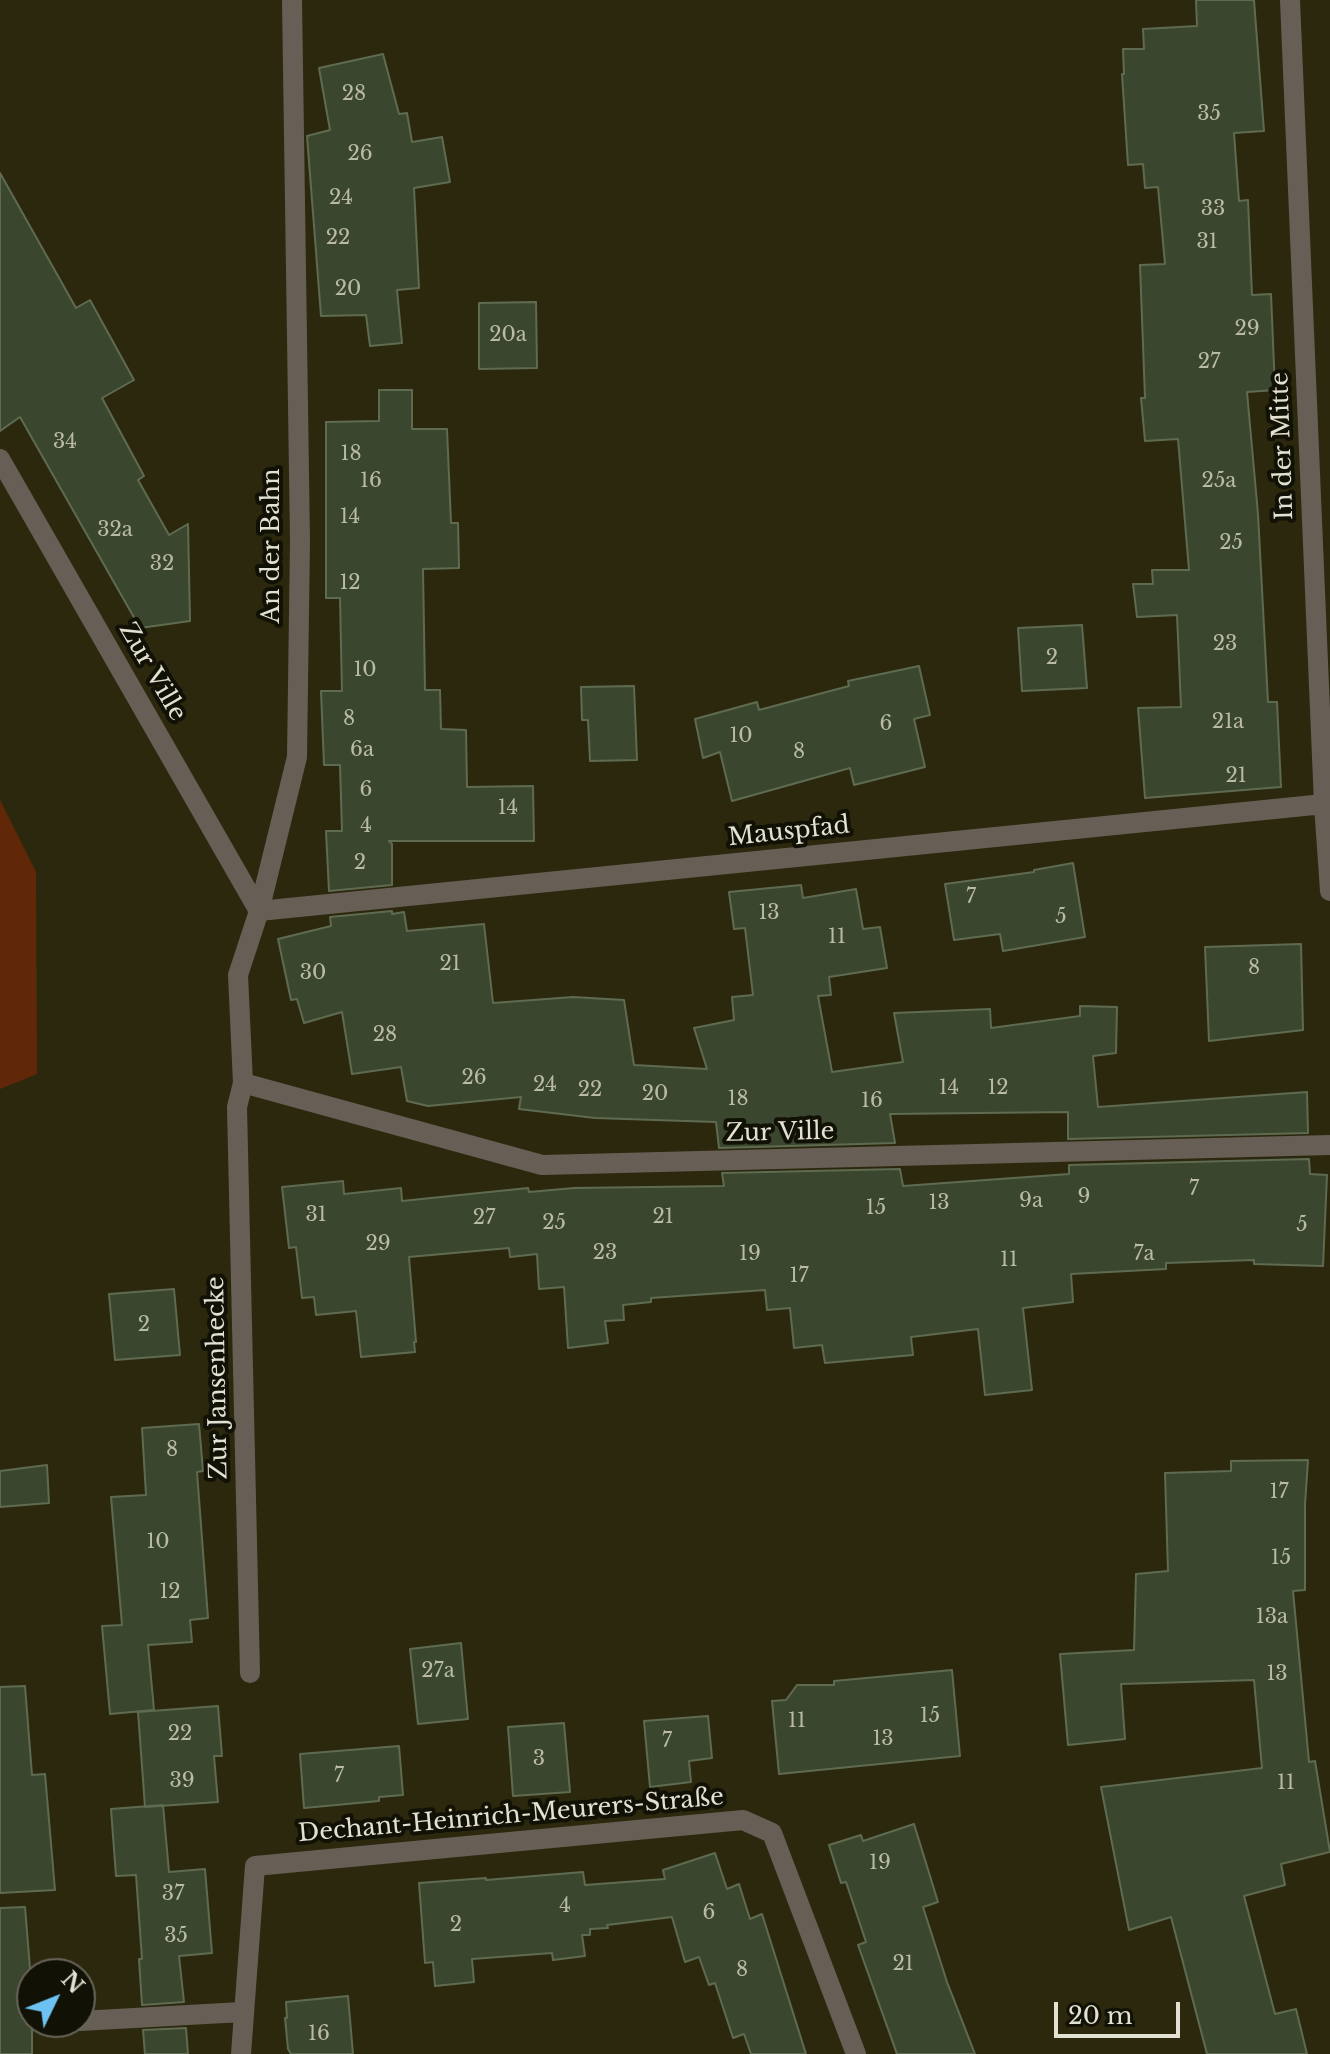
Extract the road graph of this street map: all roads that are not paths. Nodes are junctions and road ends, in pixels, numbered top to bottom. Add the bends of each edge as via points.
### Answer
1 (292, 0) edge
2 (1290, 0) edge
3 (0, 459) edge
4 (1324, 804) junction
5 (1330, 891) edge
6 (259, 911) junction
7 (243, 1083) junction
8 (1330, 1145) edge
9 (250, 1673) dead end
10 (242, 2012) junction
11 (96, 2020) edge
12 (241, 2054) edge
13 (856, 2054) edge

1 - 6 street, An der Bahn via 300,540 297,757
2 - 4 street, In der Mitte
3 - 6 street, Zur Ville
4 - 5 street, In der Mitte
4 - 6 street, Mauspfad
6 - 7 street, An der Bahn via 238,975
7 - 8 street, Zur Ville via 542,1165
7 - 9 street, Zur Jansenhecke via 237,1107
10 - 11 street
10 - 12 street
10 - 13 street, Dechant-Heinrich-Meurers-Straße via 255,1866 743,1820 772,1833

